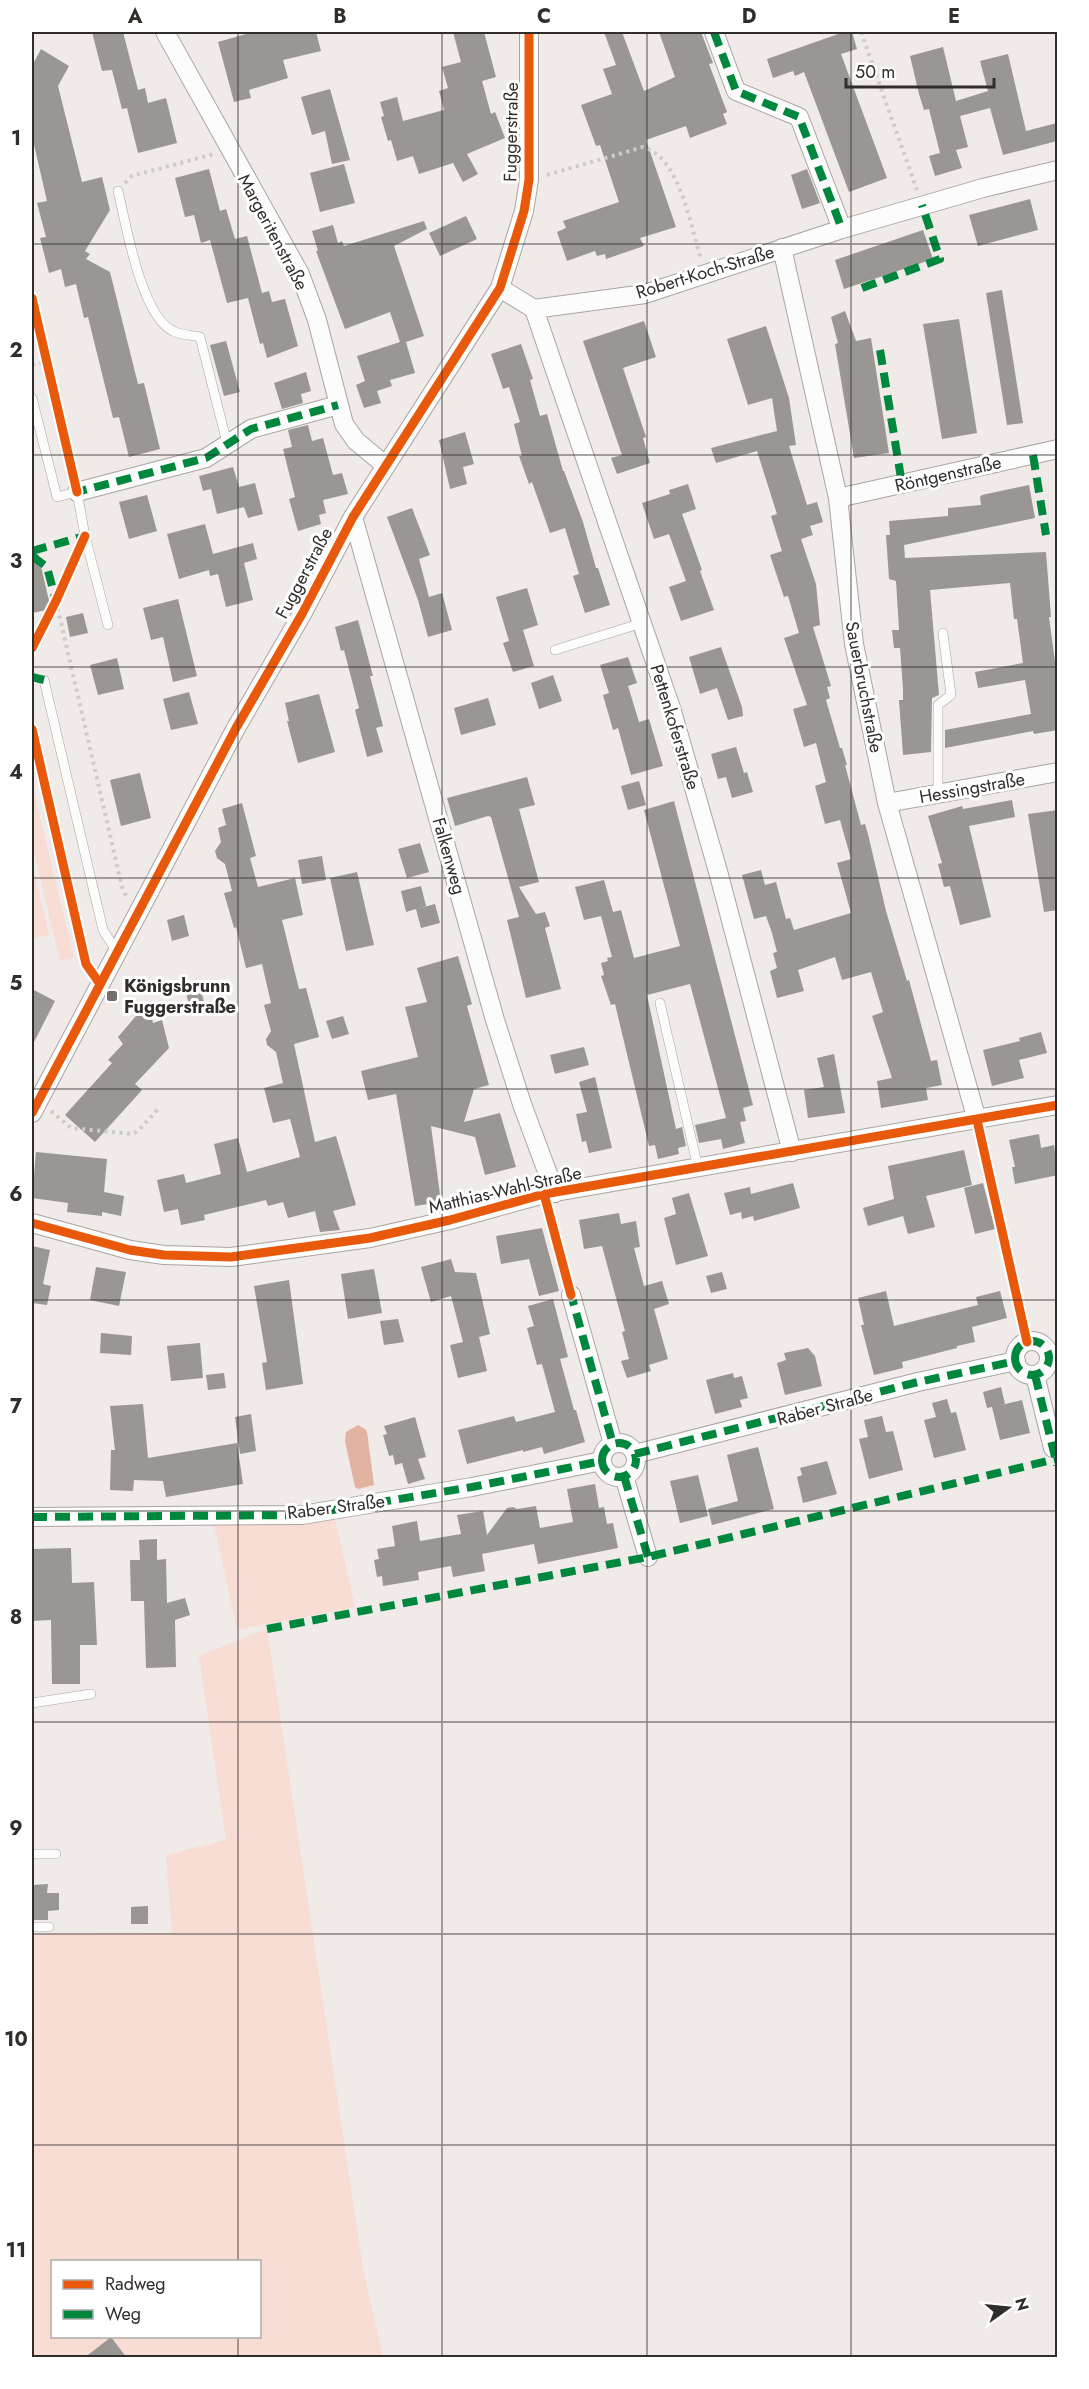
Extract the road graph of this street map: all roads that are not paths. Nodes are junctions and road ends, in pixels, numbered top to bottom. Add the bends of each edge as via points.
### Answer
1 (165, 32) edge
2 (529, 32) edge
3 (714, 32) edge
4 (1058, 170) edge
5 (118, 191) road end
6 (842, 229) junction
7 (782, 248) junction
8 (500, 288) junction
9 (534, 309) junction
10 (32, 398) edge
11 (338, 405) junction
12 (227, 443) junction
13 (1058, 449) edge
14 (385, 465) junction
15 (77, 492) junction
16 (838, 498) junction
17 (353, 517) junction
18 (642, 623) junction
19 (108, 625) dead end
20 (943, 633) dead end
21 (555, 650) dead end
22 (44, 680) dead end
23 (1058, 772) edge
24 (938, 794) junction
25 (887, 803) junction
26 (117, 952) junction
27 (660, 1003) dead end
28 (1058, 1105) edge
29 (35, 1107) edge
30 (977, 1120) junction
31 (792, 1152) junction
32 (698, 1168) junction
33 (555, 1192) junction
34 (32, 1222) edge
35 (571, 1294) dead end
36 (1053, 1354) edge
37 (1016, 1361) junction
38 (1035, 1375) junction
39 (613, 1444) junction
40 (1053, 1448) dead end
41 (635, 1454) junction
42 (602, 1461) junction
43 (624, 1476) junction
44 (32, 1517) edge
45 (648, 1557) dead end
46 (91, 1694) dead end
47 (32, 1703) edge
48 (32, 1854) edge
49 (56, 1854) dead end
50 (32, 1927) edge
51 (49, 1927) dead end

1 - 11 street, Margeritenstraße via 300,274 317,320
2 - 8 street, Fuggerstraße via 529,180 524,211
3 - 6 street via 736,91 799,117
4 - 6 street, Robert-Koch-Straße
5 - 12 lane via 138,277 153,309 172,331 200,337
6 - 7 street, Robert-Koch-Straße
7 - 9 street, Robert-Koch-Straße via 645,294
7 - 16 street, Sauerbruchstraße
8 - 9 street
8 - 14 street, Fuggerstraße
9 - 18 street, Pettenkoferstraße
10 - 15 lane via 57,497
11 - 12 street via 251,429
11 - 14 street, Margeritenstraße via 344,424 356,441
12 - 15 street via 206,458
13 - 16 street, Röntgenstraße
14 - 17 street, Fuggerstraße
15 - 19 lane
16 - 25 street, Sauerbruchstraße via 854,644
17 - 26 street, Fuggerstraße
17 - 33 street, Falkenweg via 495,1020
18 - 21 lane
18 - 31 street, Pettenkoferstraße via 704,819
20 - 24 lane via 951,695 938,705
22 - 26 lane via 103,930
23 - 24 street, Hessingstraße
24 - 25 street, Hessingstraße
25 - 30 street, Sauerbruchstraße
26 - 29 street, Fuggerstraße
27 - 32 lane
28 - 30 street, Matthias-Wahl-Straße
30 - 31 street, Matthias-Wahl-Straße
31 - 32 street, Matthias-Wahl-Straße
32 - 33 street, Matthias-Wahl-Straße
33 - 34 street, Matthias-Wahl-Straße via 385,1235 231,1257 165,1256 130,1250
35 - 39 street
36 - 37 street via 1031,1341 1018,1349
36 - 38 street via 1045,1369
37 - 38 street via 1024,1373
37 - 41 street, Raber Straße
38 - 40 street
39 - 41 street via 628,1446
39 - 42 street via 604,1450
41 - 43 street via 635,1466
42 - 43 street via 606,1472
42 - 44 street, Raber Straße via 302,1515
43 - 45 street
46 - 47 lane
48 - 49 lane
50 - 51 lane

